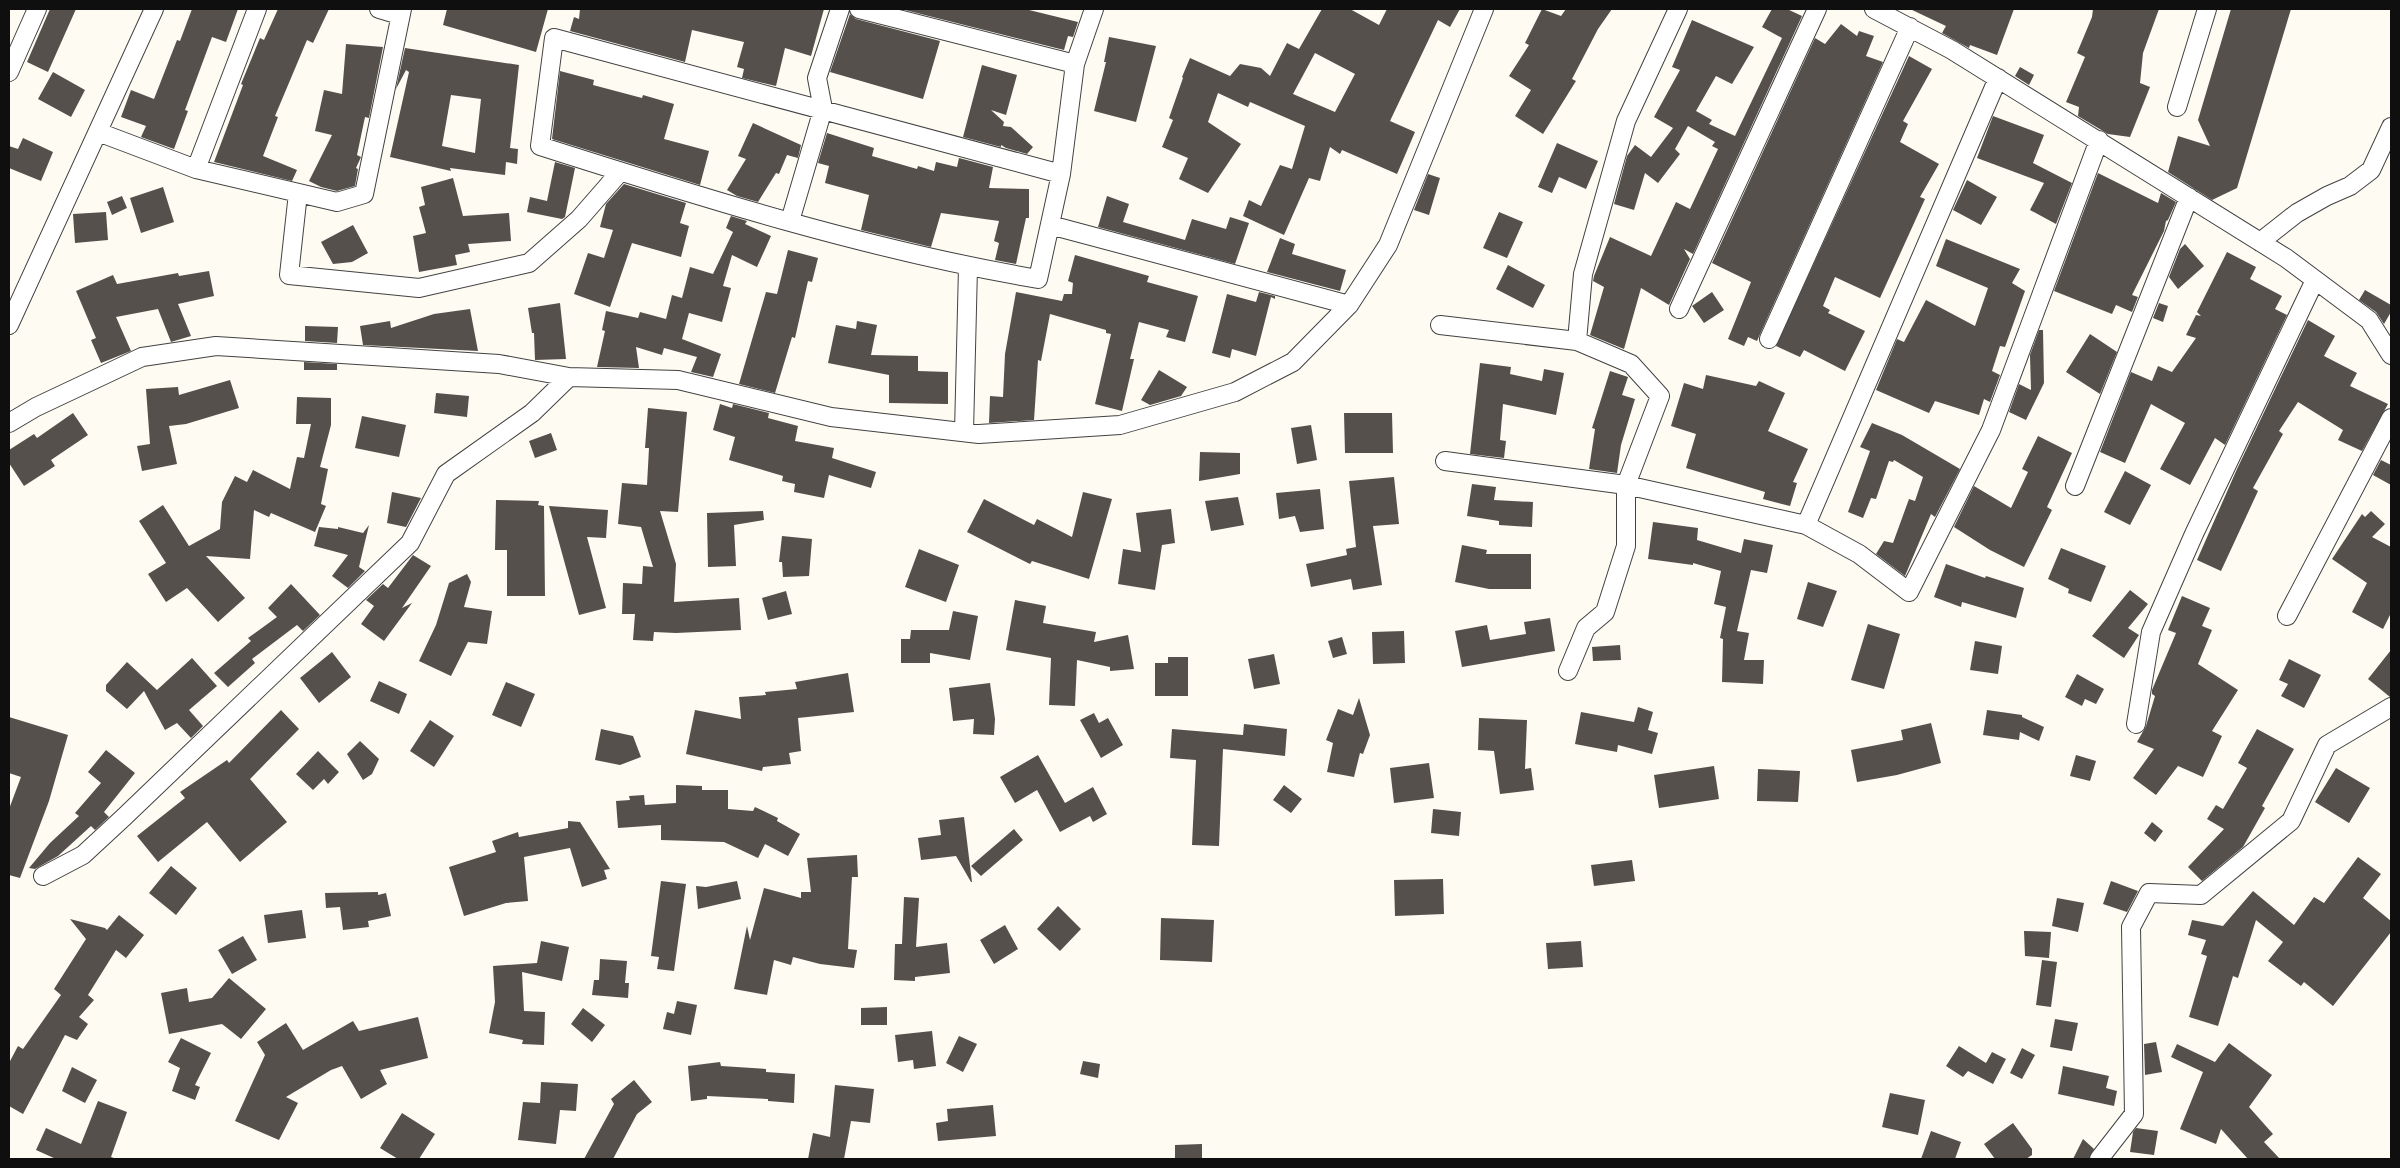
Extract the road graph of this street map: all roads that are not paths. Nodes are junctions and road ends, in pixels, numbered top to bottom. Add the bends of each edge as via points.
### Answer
1 (37, 9) edge
2 (154, 9) edge
3 (257, 9) edge
4 (379, 9) edge
5 (840, 9) edge
6 (859, 9) edge
7 (1094, 9) edge
8 (1484, 9) edge
9 (1678, 9) edge
10 (1817, 9) edge
11 (1874, 9) edge
12 (2207, 9) edge
13 (401, 12) edge
14 (1910, 28) junction
15 (1075, 64) junction
16 (9, 72) edge
17 (1998, 78) junction
18 (2177, 107) dead end
19 (823, 109) junction
20 (2391, 127) edge
21 (98, 132) junction
22 (2099, 140) junction
23 (196, 170) junction
24 (620, 172) junction
25 (1061, 174) junction
26 (298, 193) junction
27 (2189, 197) junction
28 (790, 221) junction
29 (1050, 224) junction
30 (2260, 242) junction
31 (968, 267) junction
32 (2315, 280) junction
33 (1349, 304) junction
34 (1679, 309) dead end
35 (9, 325) edge
36 (1440, 325) dead end
37 (1769, 339) dead end
38 (1577, 342) junction
39 (2391, 355) edge
40 (569, 377) junction
41 (2391, 418) edge
42 (9, 423) edge
43 (964, 432) junction
44 (1446, 461) dead end
45 (1626, 485) junction
46 (2076, 486) dead end
47 (1806, 525) junction
48 (2287, 616) dead end
49 (1568, 671) dead end
50 (2391, 707) edge
51 (2136, 724) dead end
52 (43, 876) dead end
53 (2099, 1159) edge

1 - 16 street
2 - 21 street
3 - 23 street
4 - 13 street
5 - 19 street via 816,78
6 - 15 street
7 - 15 street
8 - 33 street via 1388,245
9 - 38 street via 1626,120 1584,274
10 - 34 street
11 - 14 street
12 - 18 street
13 - 26 street via 364,194 337,202
14 - 17 street
14 - 37 street
15 - 25 street
17 - 22 street
17 - 47 street
19 - 24 street via 554,38 540,146
19 - 25 street
19 - 28 street
20 - 30 street via 2371,170 2350,186 2297,213
21 - 23 street
21 - 35 street
22 - 27 street
22 - 47 street via 1991,430 1909,592 1859,554
23 - 26 street
24 - 26 street via 579,219 529,263 419,288 289,275
24 - 28 street
25 - 29 street
27 - 30 street
27 - 46 street
28 - 31 street
29 - 31 street via 1038,279
29 - 33 street
30 - 32 street
31 - 43 street
32 - 39 street via 2369,320
32 - 51 street via 2194,534 2152,632
33 - 43 street via 1293,362 1235,392 1120,425 979,434
36 - 38 street
38 - 45 street via 1631,364 1660,396
40 - 42 street via 500,364 216,346 142,357
40 - 43 street via 678,380 831,417
40 - 52 street via 532,413 446,474 410,543 83,855
41 - 48 street
44 - 45 street
45 - 47 street
45 - 49 street via 1626,546 1605,612 1586,628
50 - 53 street via 2327,745 2291,822 2201,895 2149,893 2132,926 2134,1114

